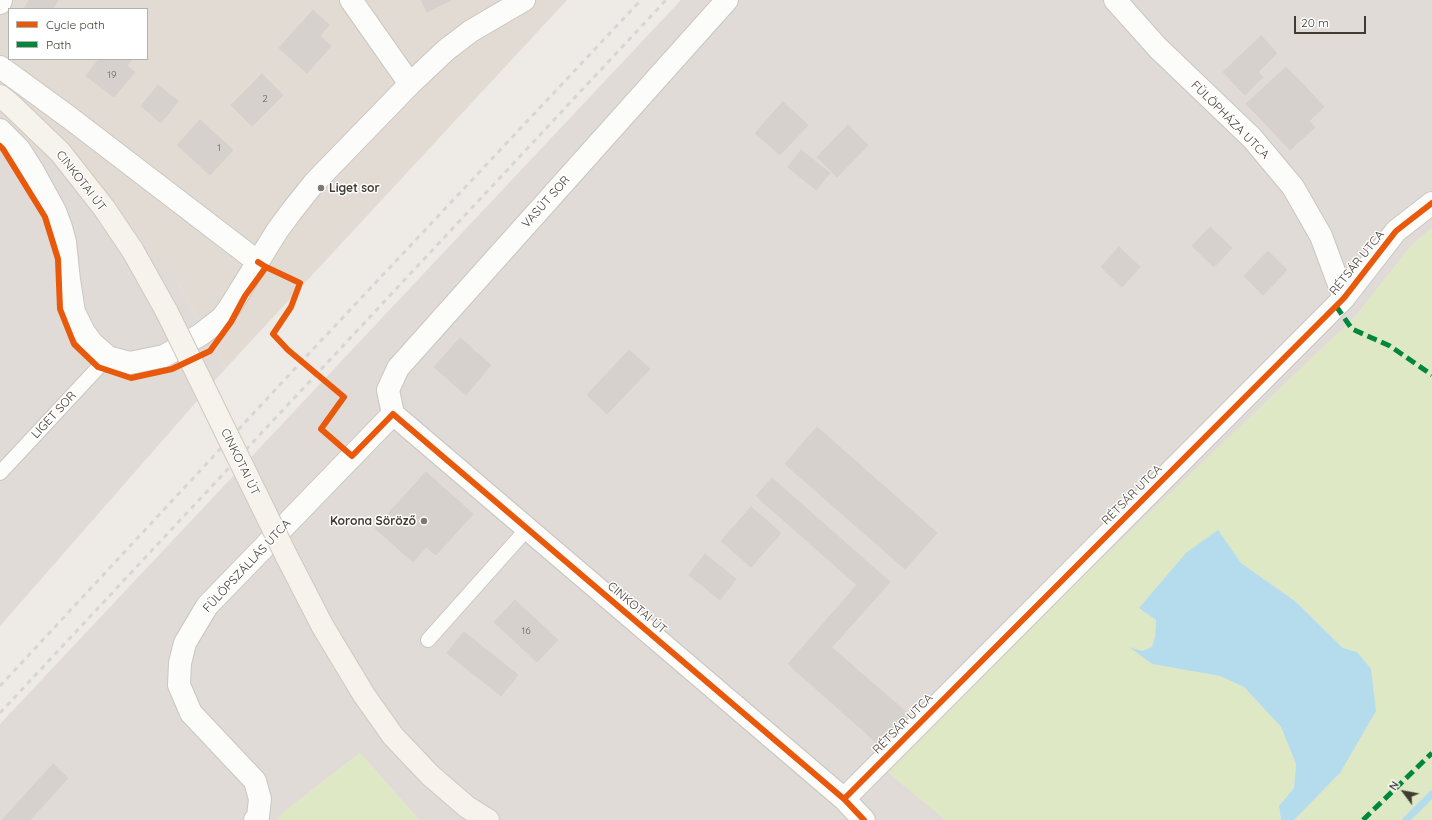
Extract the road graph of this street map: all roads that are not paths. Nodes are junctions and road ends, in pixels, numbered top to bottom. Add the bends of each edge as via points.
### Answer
1 (351, 0) edge
2 (524, 0) edge
3 (727, 0) edge
4 (1115, 0) edge
5 (0, 67) edge
6 (410, 84) junction
7 (0, 96) edge
8 (0, 130) edge
9 (1432, 203) edge
10 (258, 262) junction
11 (1344, 298) junction
12 (108, 357) junction
13 (393, 414) junction
14 (0, 473) edge
15 (527, 529) junction
16 (428, 640) dead end
17 (844, 799) junction
18 (255, 820) edge
19 (488, 820) edge
20 (864, 820) edge

1 - 6 street
2 - 6 street via 471,31 446,50
3 - 13 street, VASÚT SOR via 398,368 388,390
4 - 11 street, FÜLÖPHÁZA UTCA via 1158,48 1252,138 1293,187 1321,236
5 - 10 street
6 - 10 street via 314,183
7 - 19 main road, CINKOTAI ÚT, bridge via 60,152 104,208 133,251 168,312 286,555 364,695 393,736 430,775 467,807
8 - 12 street via 18,149 33,171 54,211 64,242 74,312 84,332
9 - 11 street, RÉTSÁR UTCA via 1396,231
10 - 12 street via 222,318 200,335 164,356 130,363
11 - 17 street, RÉTSÁR UTCA
12 - 14 lane, LIGET SOR
13 - 15 street, CINKOTAI ÚT
13 - 18 street, FÜLÖPSZÁLLÁS UTCA via 207,606 185,643 180,663 179,685 191,713 255,781 260,799 258,817
15 - 16 lane
15 - 17 street, CINKOTAI ÚT
17 - 20 street, CINKOTAI ÚT

